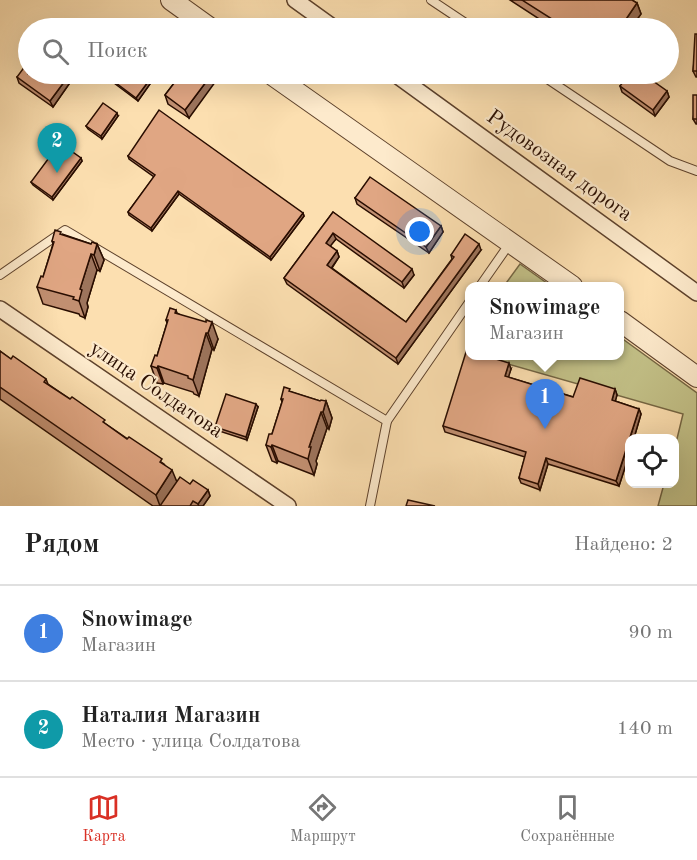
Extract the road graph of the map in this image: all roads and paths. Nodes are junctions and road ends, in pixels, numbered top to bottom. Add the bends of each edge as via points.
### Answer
1 (171, 0) edge
2 (295, 0) edge
3 (430, 0) edge
4 (196, 18) edge
5 (320, 18) edge
6 (458, 18) edge
7 (285, 84) edge
8 (409, 84) edge
9 (555, 84) edge
10 (697, 171) edge
11 (511, 243) junction
12 (0, 274) edge
13 (483, 282) edge
14 (566, 282) edge
15 (697, 293) edge
16 (0, 309) edge
17 (465, 309) edge
18 (624, 324) edge
19 (697, 377) edge
20 (387, 421) junction
21 (288, 506) edge
22 (370, 506) edge

1 - 4 street
2 - 5 street
3 - 6 lane
7 - 11 street
8 - 15 street, Рудовозная дорога
9 - 10 lane via 670,161
11 - 13 lane
11 - 14 street
12 - 20 lane via 65,230
16 - 21 street, улица Солдатова
17 - 20 lane
18 - 19 street
20 - 22 lane

